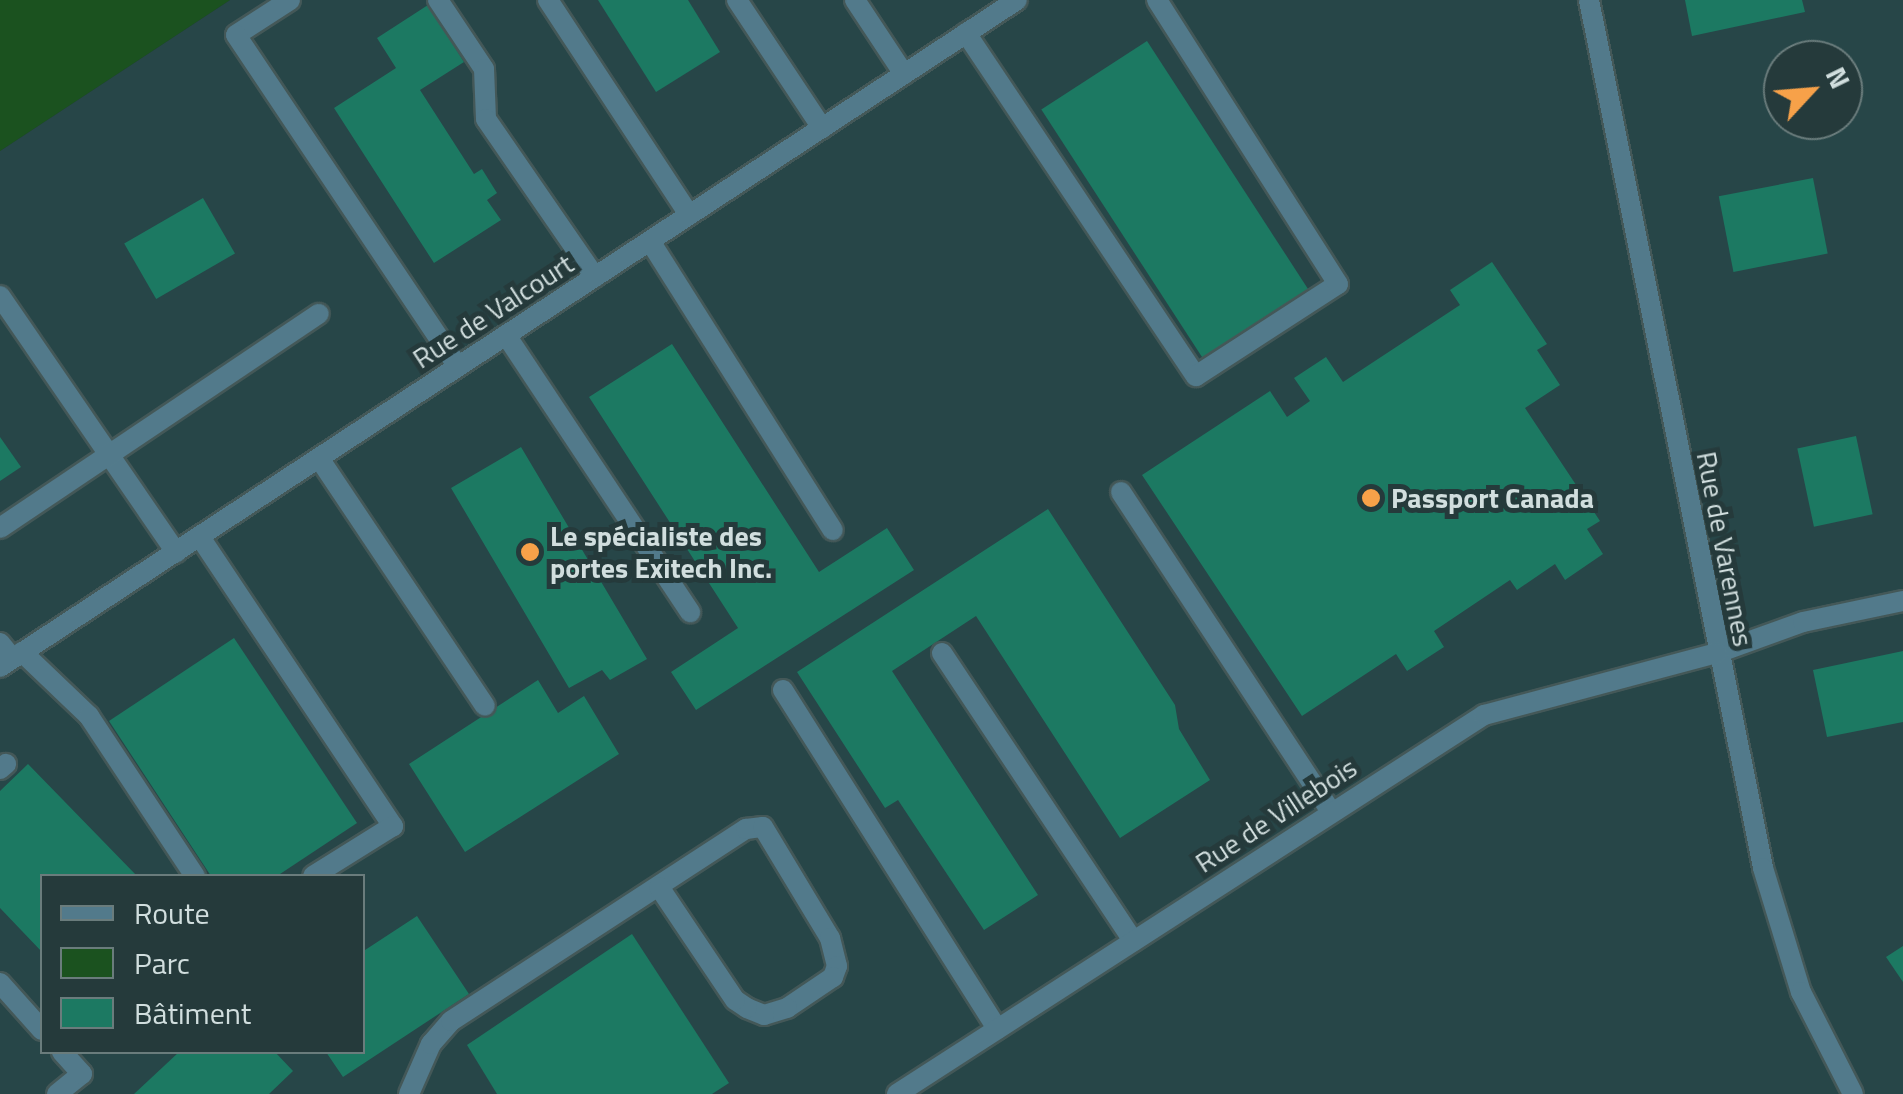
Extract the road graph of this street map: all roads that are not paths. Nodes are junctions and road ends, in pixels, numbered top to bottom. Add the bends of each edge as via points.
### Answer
1 (290, 0) edge
2 (438, 0) edge
3 (548, 0) edge
4 (737, 0) edge
5 (855, 0) edge
6 (1016, 0) edge
7 (1157, 0) edge
8 (1590, 0) edge
9 (966, 33) junction
10 (904, 74) junction
11 (822, 128) junction
12 (690, 215) junction
13 (650, 241) junction
14 (595, 277) junction
15 (0, 296) edge
16 (319, 314) dead end
17 (506, 335) junction
18 (458, 367) junction
19 (110, 456) junction
20 (318, 458) junction
21 (1121, 492) dead end
22 (0, 528) edge
23 (833, 530) dead end
24 (200, 536) junction
25 (176, 552) junction
26 (1903, 600) edge
27 (690, 612) dead end
28 (1717, 652) junction
29 (942, 653) dead end
30 (8, 655) edge
31 (783, 690) dead end
32 (486, 706) dead end
33 (1331, 812) junction
34 (194, 874) edge
35 (315, 874) edge
36 (658, 887) junction
37 (1133, 941) junction
38 (0, 982) edge
39 (40, 1028) edge
40 (997, 1029) junction
41 (64, 1054) edge
42 (57, 1094) edge
43 (409, 1094) edge
44 (897, 1094) edge
45 (1852, 1094) edge

1 - 18 street via 236,35
2 - 14 street via 484,69 486,118
3 - 12 street
4 - 11 street
5 - 10 street
6 - 9 street, Rue de Valcourt
7 - 9 street via 1338,284 1196,376
8 - 28 street, Rue de Varennes
9 - 10 street, Rue de Valcourt
10 - 11 street, Rue de Valcourt
11 - 12 street, Rue de Valcourt
12 - 13 street, Rue de Valcourt
13 - 14 street, Rue de Valcourt
13 - 23 street
14 - 17 street, Rue de Valcourt
15 - 19 street
16 - 19 street
17 - 18 street, Rue de Valcourt
17 - 27 street
18 - 20 street, Rue de Valcourt
19 - 22 street
19 - 25 street
20 - 24 street, Rue de Valcourt
20 - 32 street
21 - 33 street
24 - 25 street, Rue de Valcourt
24 - 35 street via 393,826
25 - 30 street, Rue de Valcourt
26 - 28 street, Rue de Villebois via 1802,622
28 - 33 street, Rue de Villebois via 1484,715
28 - 45 street, Rue de Varennes via 1774,911 1801,992
29 - 37 street
30 - 34 street via 89,716
31 - 40 street
33 - 37 street, Rue de Villebois
36 - 36 street via 747,1008 764,1015 786,1008 832,977 837,966 830,938 763,827 746,828
36 - 43 street via 451,1021
37 - 40 street, Rue de Villebois
38 - 39 street
40 - 44 street, Rue de Villebois
41 - 42 street via 82,1074

